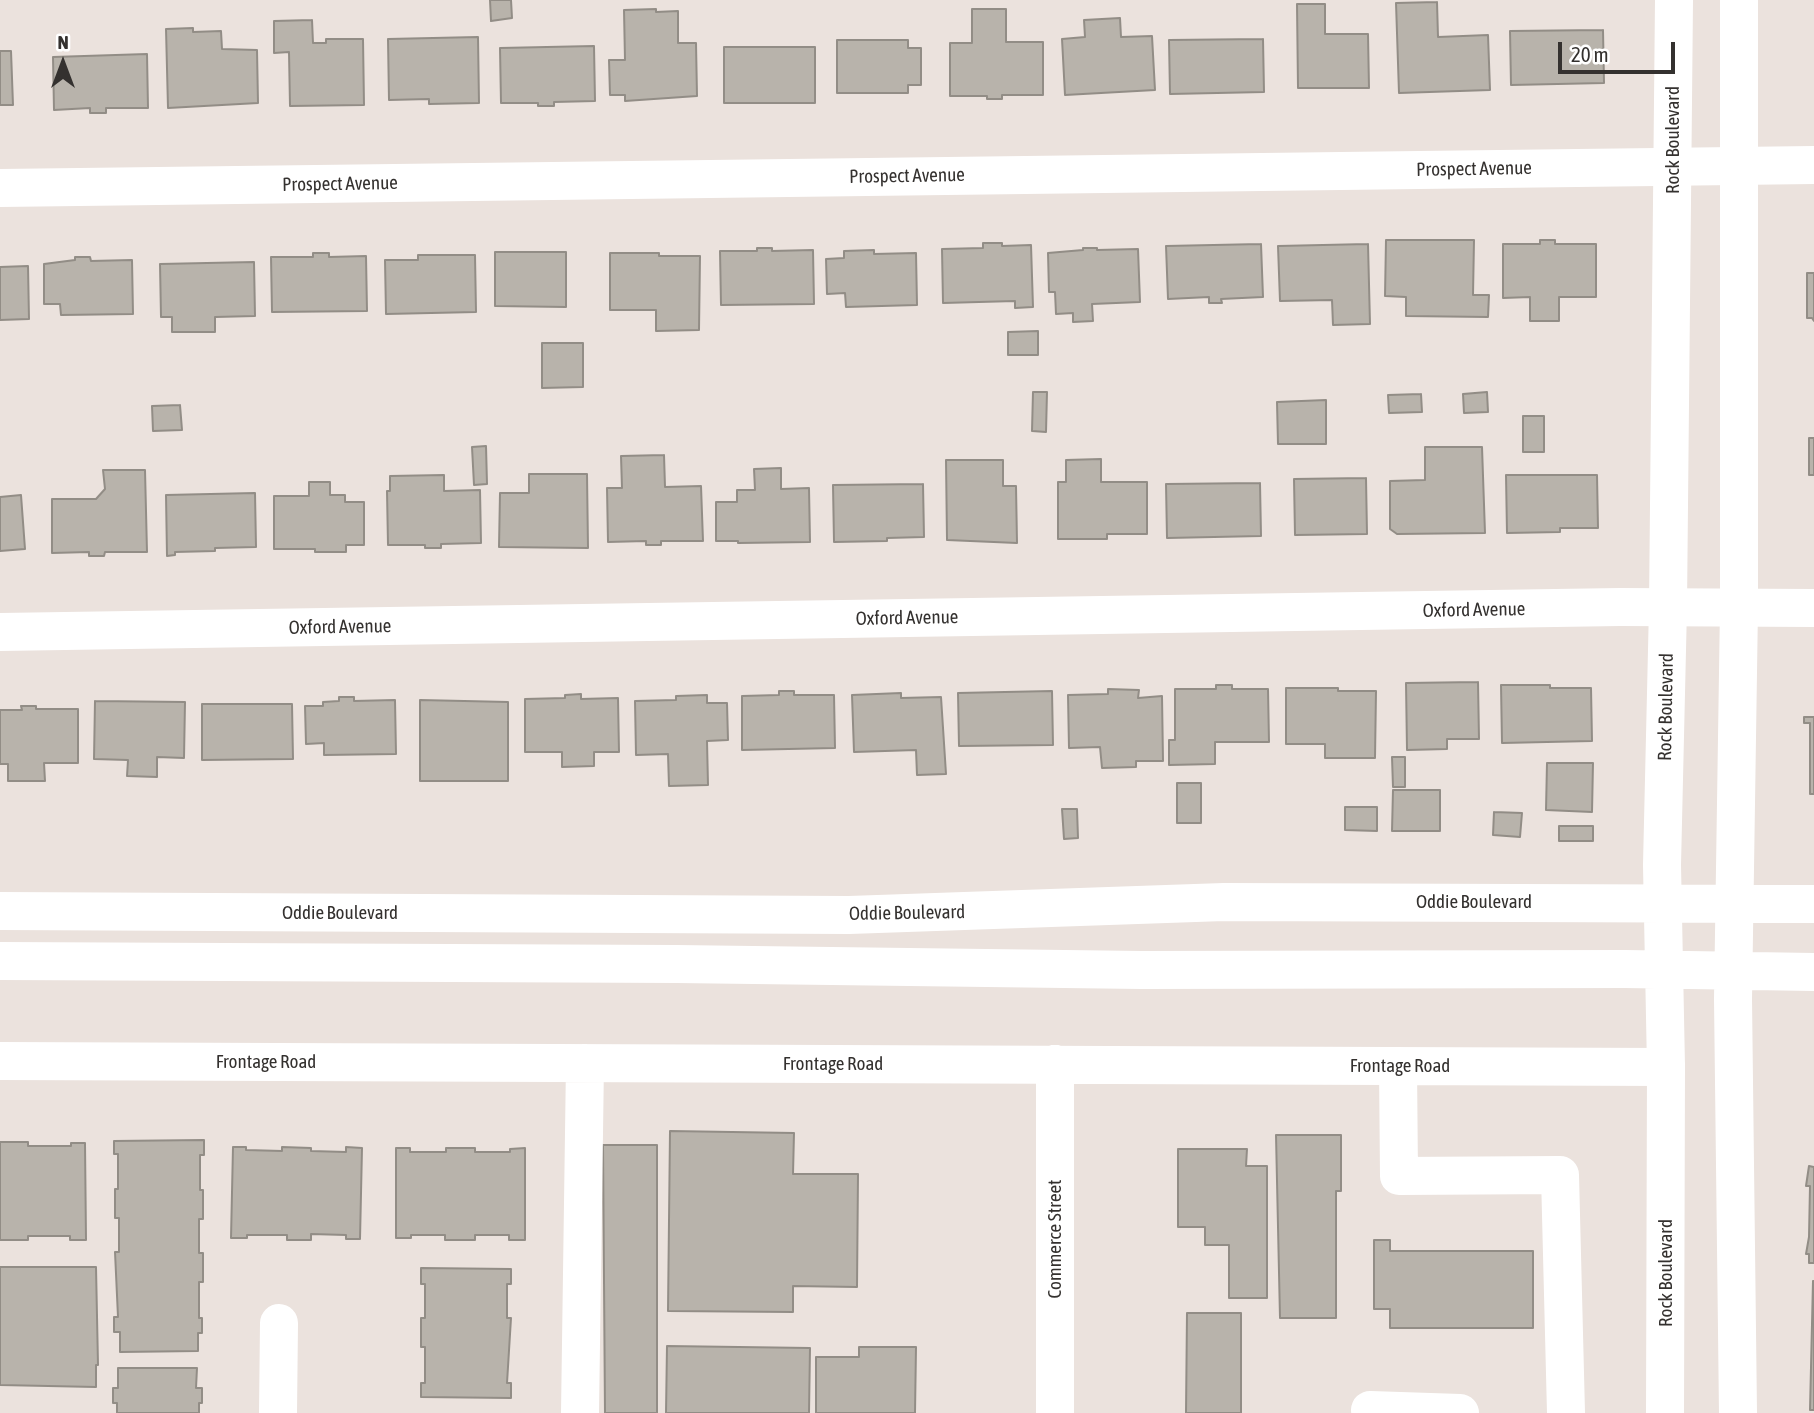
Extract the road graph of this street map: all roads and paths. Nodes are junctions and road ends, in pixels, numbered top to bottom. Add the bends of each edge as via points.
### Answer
1 (1674, 0) edge
2 (1739, 0) edge
3 (1814, 165) edge
4 (1673, 166) junction
5 (1739, 166) junction
6 (0, 188) edge
7 (1668, 607) junction
8 (1739, 607) junction
9 (1814, 607) edge
10 (0, 632) edge
11 (1663, 904) junction
12 (1734, 904) junction
13 (1814, 904) edge
14 (0, 911) edge
15 (0, 961) edge
16 (1664, 970) junction
17 (1734, 972) junction
18 (1814, 972) edge
19 (0, 1061) edge
20 (585, 1063) junction
21 (1055, 1064) junction
22 (1398, 1066) junction
23 (1667, 1067) junction
24 (279, 1323) dead end
25 (1370, 1410) dead end
26 (278, 1413) edge
27 (580, 1413) edge
28 (1055, 1413) edge
29 (1460, 1413) edge
30 (1566, 1413) edge
31 (1665, 1413) edge
32 (1738, 1413) edge

1 - 4 main road, Rock Boulevard
2 - 5 main road
3 - 5 main road, Prospect Avenue
4 - 5 main road, Prospect Avenue
4 - 6 main road, Prospect Avenue
4 - 7 main road, Rock Boulevard
5 - 8 main road
7 - 8 main road, Oxford Avenue
7 - 10 main road, Oxford Avenue
7 - 11 main road, Rock Boulevard
8 - 9 main road, Oxford Avenue
8 - 12 main road
11 - 12 main road, Oddie Boulevard
11 - 14 main road, Oddie Boulevard via 1224,902 849,915
11 - 16 main road, Rock Boulevard
12 - 13 main road, Oddie Boulevard
12 - 17 main road
15 - 16 main road
16 - 17 main road
16 - 23 main road, Rock Boulevard
17 - 18 main road
17 - 32 main road
19 - 20 main road, Frontage Road
20 - 21 main road, Frontage Road
20 - 27 main road
21 - 22 main road, Frontage Road
21 - 28 main road, Commerce Street
22 - 23 main road, Frontage Road
22 - 30 main road via 1399,1176 1560,1175
23 - 31 main road, Rock Boulevard
24 - 26 main road
25 - 29 main road

